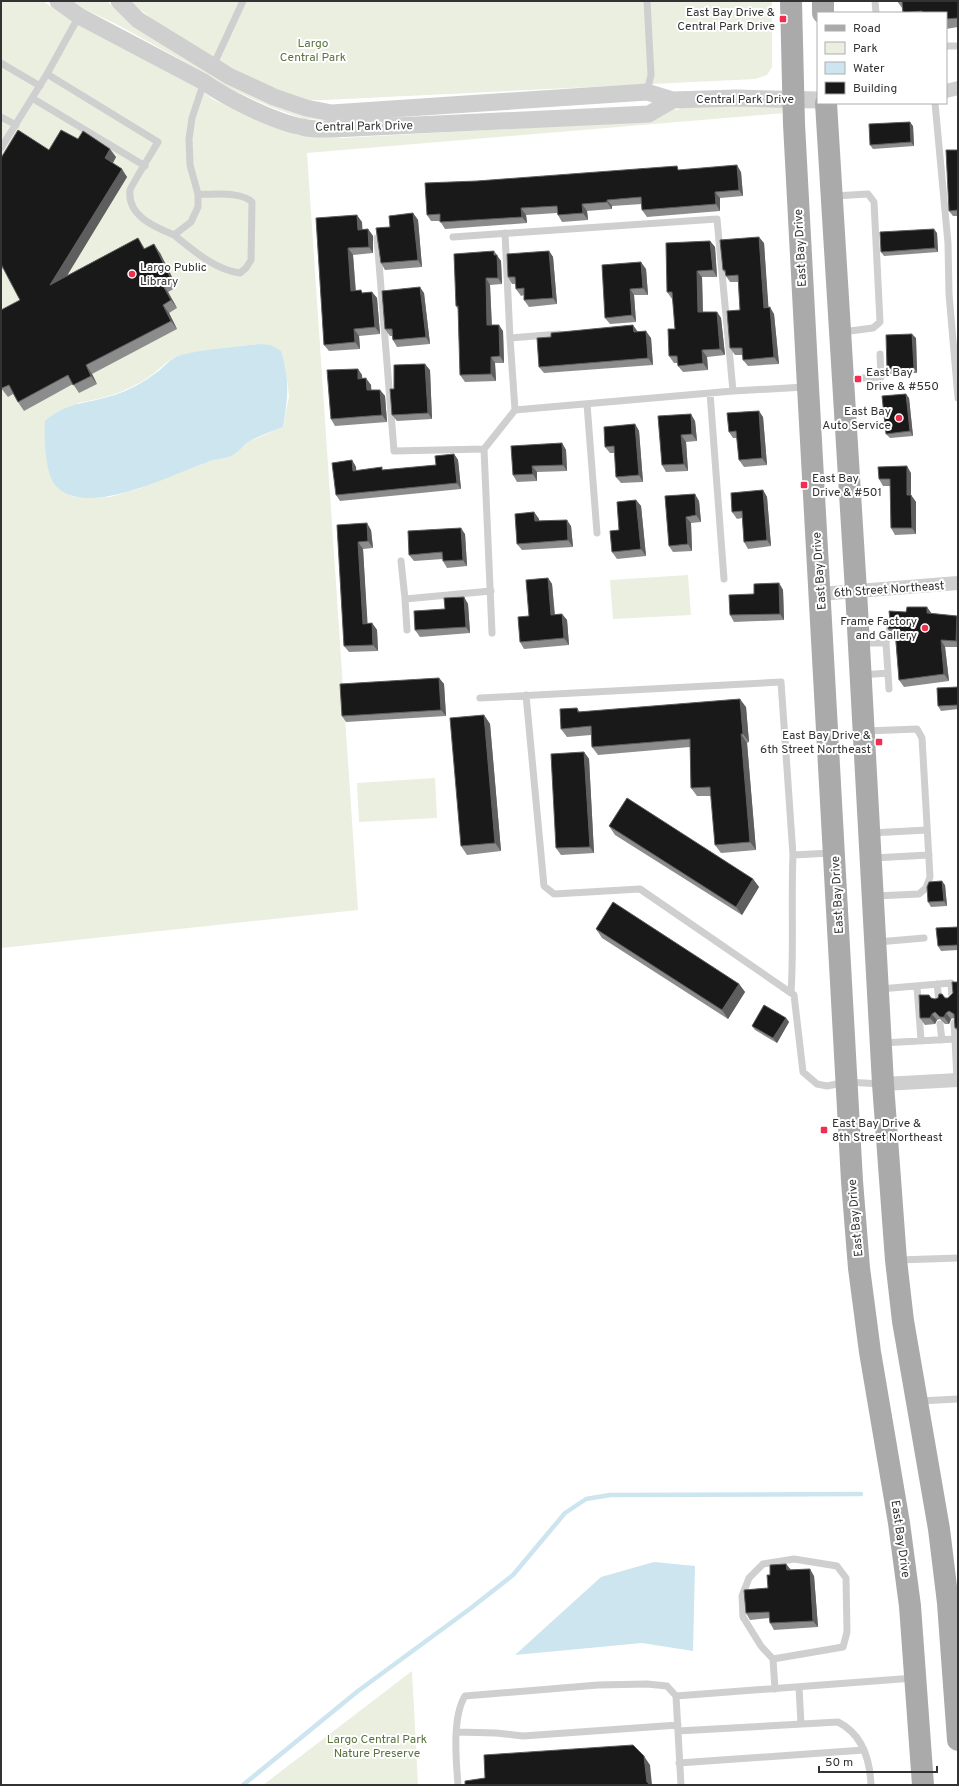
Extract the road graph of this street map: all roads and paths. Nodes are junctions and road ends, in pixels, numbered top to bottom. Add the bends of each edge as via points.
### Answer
1 (58, 1) edge
2 (119, 1) edge
3 (243, 1) edge
4 (647, 1) edge
5 (791, 1) edge
6 (823, 1) edge
7 (875, 1) edge
8 (823, 12) edge
9 (876, 12) edge
10 (79, 16) junction
11 (947, 46) edge
12 (958, 46) edge
13 (1, 63) edge
14 (209, 73) junction
15 (47, 74) junction
16 (40, 86) junction
17 (958, 88) edge
18 (947, 91) edge
19 (647, 92) junction
20 (32, 98) junction
21 (795, 99) junction
22 (673, 100) junction
23 (817, 100) edge
24 (826, 104) edge
25 (936, 104) edge
26 (1, 116) edge
27 (16, 125) junction
28 (1, 148) edge
29 (145, 166) junction
30 (198, 194) junction
31 (832, 196) junction
32 (505, 233) junction
33 (174, 235) junction
34 (453, 237) dead end
35 (377, 238) edge
36 (566, 333) edge
37 (840, 333) junction
38 (510, 338) junction
39 (880, 354) dead end
40 (842, 379) junction
41 (808, 387) junction
42 (733, 392) junction
43 (710, 394) junction
44 (958, 398) edge
45 (587, 404) junction
46 (515, 410) junction
47 (484, 449) junction
48 (597, 533) dead end
49 (401, 561) dead end
50 (724, 578) dead end
51 (958, 583) edge
52 (491, 591) junction
53 (856, 591) junction
54 (820, 594) junction
55 (405, 599) junction
56 (890, 626) edge
57 (407, 630) dead end
58 (492, 633) dead end
59 (859, 643) junction
60 (886, 643) junction
61 (888, 673) junction
62 (860, 675) junction
63 (888, 689) dead end
64 (526, 695) junction
65 (480, 698) dead end
66 (864, 731) junction
67 (927, 830) junction
68 (869, 833) junction
69 (835, 852) junction
70 (793, 855) junction
71 (929, 855) junction
72 (871, 859) junction
73 (873, 896) junction
74 (924, 938) dead end
75 (875, 942) junction
76 (937, 984) junction
77 (917, 986) junction
78 (878, 989) junction
79 (791, 993) junction
80 (952, 1000) edge
81 (939, 1001) edge
82 (954, 1023) edge
83 (940, 1024) edge
84 (955, 1039) junction
85 (921, 1040) junction
86 (942, 1040) junction
87 (881, 1043) junction
88 (957, 1080) edge
89 (847, 1082) junction
90 (883, 1084) junction
91 (958, 1258) edge
92 (896, 1260) junction
93 (958, 1399) edge
94 (917, 1401) junction
95 (953, 1603) edge
96 (773, 1659) junction
97 (916, 1678) junction
98 (799, 1687) junction
99 (775, 1689) junction
100 (676, 1696) junction
101 (801, 1724) junction
102 (678, 1728) junction
103 (457, 1732) junction
104 (958, 1740) edge
105 (864, 1750) junction
106 (679, 1763) junction
107 (458, 1785) edge
108 (680, 1785) edge
109 (871, 1785) edge
110 (923, 1785) edge

1 - 10 street, Central Park Drive
2 - 14 street, Central Park Drive via 138,20
3 - 14 lane
4 - 19 lane via 650,75
5 - 21 main road, East Bay Drive
6 - 8 main road
7 - 9 lane
10 - 14 street, Central Park Drive
10 - 15 lane
11 - 12 lane
13 - 16 lane
14 - 19 street, Central Park Drive via 229,76 274,97 306,108 332,113
14 - 22 street, Central Park Drive via 219,92 267,115 302,128 333,129 649,114
14 - 30 lane via 192,118 189,139 190,165
15 - 16 lane
15 - 29 lane via 158,142
16 - 20 lane
17 - 18 street
19 - 22 street, Central Park Drive
20 - 27 lane
20 - 29 lane
21 - 22 street, Central Park Drive
21 - 23 street, Central Park Drive
21 - 41 main road, East Bay Drive via 794,124
24 - 31 main road
25 - 44 lane
26 - 27 lane
27 - 28 lane
29 - 33 lane via 130,189 132,207 157,228
30 - 33 lane via 198,207 191,222
30 - 33 lane via 240,196 252,202 251,260 240,273 230,272 205,258
31 - 37 main road
31 - 37 lane via 868,194 874,202 880,322 873,328
32 - 34 lane
32 - 38 lane
32 - 42 lane via 717,219
35 - 47 lane via 394,451
36 - 38 lane
37 - 40 main road
38 - 46 lane
39 - 40 lane via 881,377
40 - 53 main road
41 - 42 lane
41 - 54 main road, East Bay Drive
42 - 43 lane
43 - 45 lane
43 - 50 lane
45 - 46 lane
45 - 48 lane
46 - 47 lane
47 - 52 lane
49 - 55 lane
51 - 53 street, 6th Street Northeast
52 - 55 lane
52 - 58 lane
53 - 54 street, 6th Street Northeast
53 - 59 main road
54 - 69 main road, East Bay Drive
55 - 57 lane
56 - 60 lane
59 - 60 lane
59 - 62 main road
60 - 61 lane
61 - 62 lane
61 - 63 lane
62 - 66 main road
64 - 65 lane
64 - 70 lane via 781,682
64 - 79 lane via 544,886 554,894 640,889
66 - 67 lane via 917,729 922,738
66 - 68 main road
67 - 68 lane
67 - 71 lane
68 - 72 main road
69 - 70 lane
69 - 89 main road, East Bay Drive
70 - 79 lane via 794,954
71 - 72 lane
71 - 73 lane via 930,877 926,888 919,894
72 - 73 main road
73 - 75 main road
74 - 75 lane
75 - 78 main road
76 - 77 lane
76 - 80 lane via 952,983
76 - 81 lane
77 - 78 lane
77 - 85 lane
78 - 87 main road
79 - 89 lane via 794,995 803,1072 817,1084 827,1086
82 - 84 lane
83 - 86 lane
84 - 86 lane
84 - 88 lane
85 - 86 lane
85 - 87 lane
87 - 90 main road
88 - 90 street
89 - 90 lane
89 - 97 main road, East Bay Drive via 859,1268 870,1352 899,1522
90 - 92 main road
91 - 92 lane
92 - 94 main road via 903,1321
93 - 94 lane
94 - 95 main road
95 - 104 main road
96 - 96 lane via 843,1647 847,1632 846,1578 837,1566 794,1559 763,1564 749,1578 742,1596 743,1617 761,1646
96 - 99 lane
97 - 98 lane
97 - 110 main road, East Bay Drive
98 - 99 lane
98 - 101 lane
99 - 100 lane
100 - 102 lane
100 - 103 lane via 668,1686 648,1684 598,1685 465,1696 459,1705
101 - 102 lane
101 - 105 lane via 838,1722 848,1727
102 - 103 lane via 523,1736
102 - 106 lane
103 - 107 lane via 455,1754
105 - 106 lane
105 - 109 lane via 871,1772
106 - 108 lane

